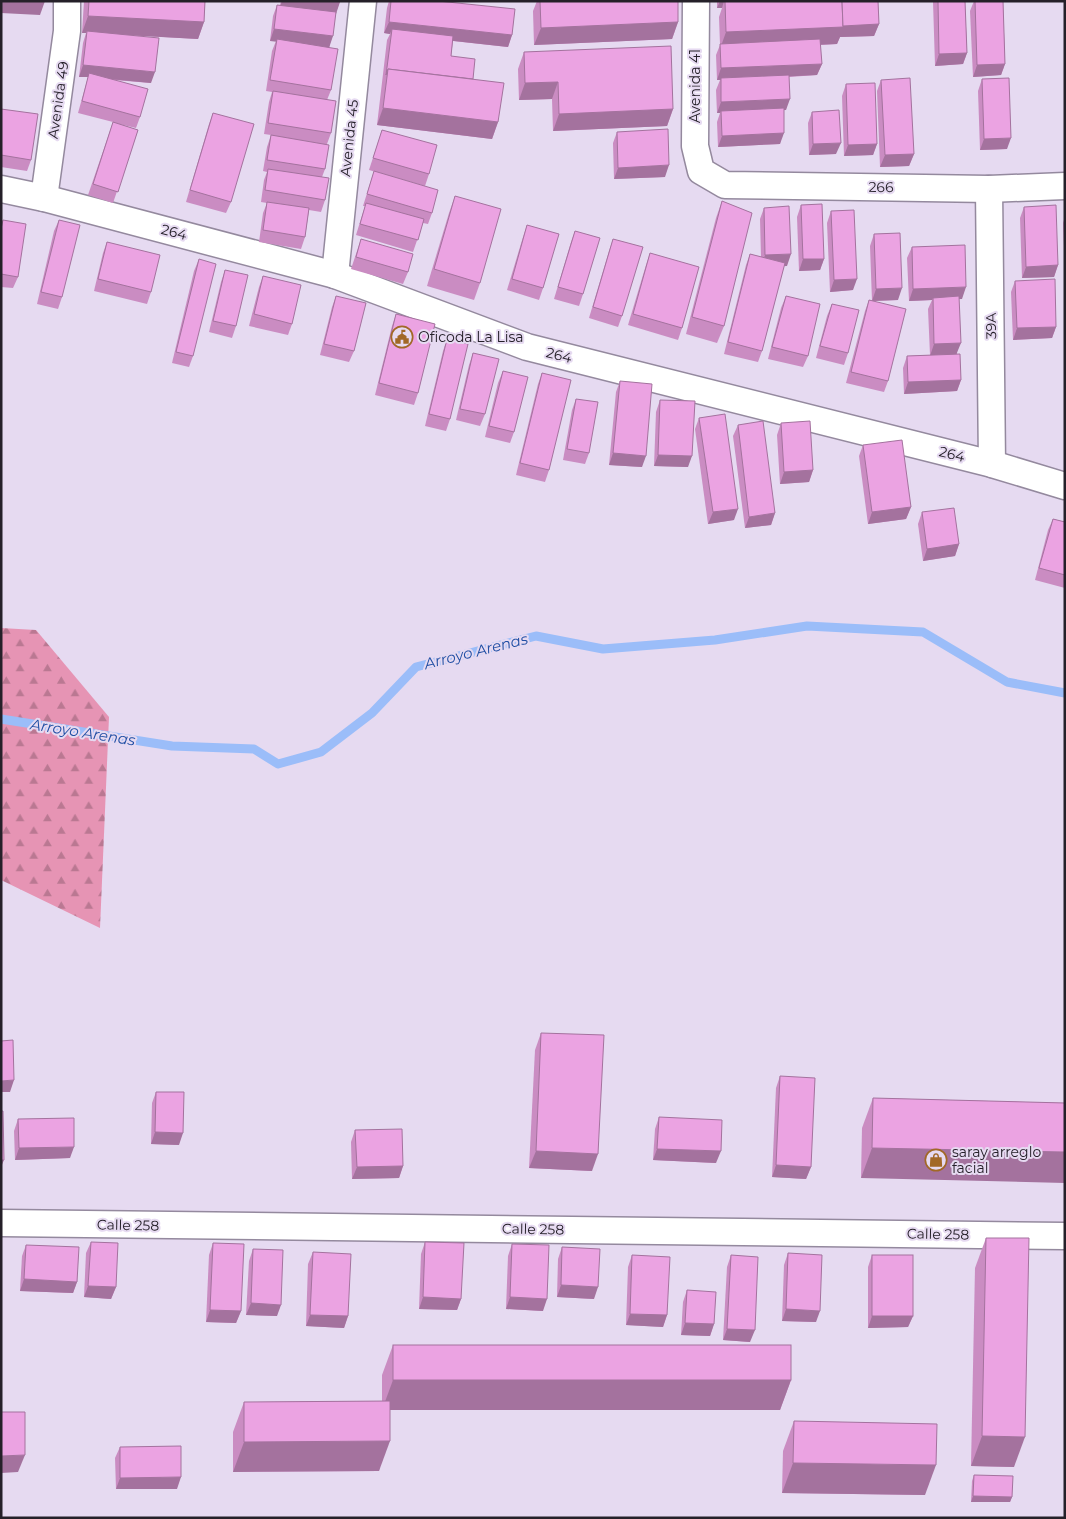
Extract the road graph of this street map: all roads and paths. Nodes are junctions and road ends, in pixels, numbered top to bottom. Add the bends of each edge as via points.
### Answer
1 (67, 1) edge
2 (363, 1) edge
3 (696, 1) edge
4 (701, 171) joint
5 (1065, 186) edge
6 (1, 189) edge
7 (989, 189) junction
8 (44, 198) junction
9 (336, 275) junction
10 (992, 464) junction
11 (1065, 486) edge
12 (1, 1223) edge
13 (1065, 1236) edge

1 - 8 street, Avenida 49 via 67,31
2 - 9 street, Avenida 45
3 - 4 street, Avenida 41 via 695,146
4 - 7 street, 266 via 725,185
5 - 7 street, 266
6 - 8 street, 264
7 - 10 street, 39A
8 - 9 street, 264
9 - 10 street, 264 via 527,347
10 - 11 street, 264
12 - 13 street, Calle 258

